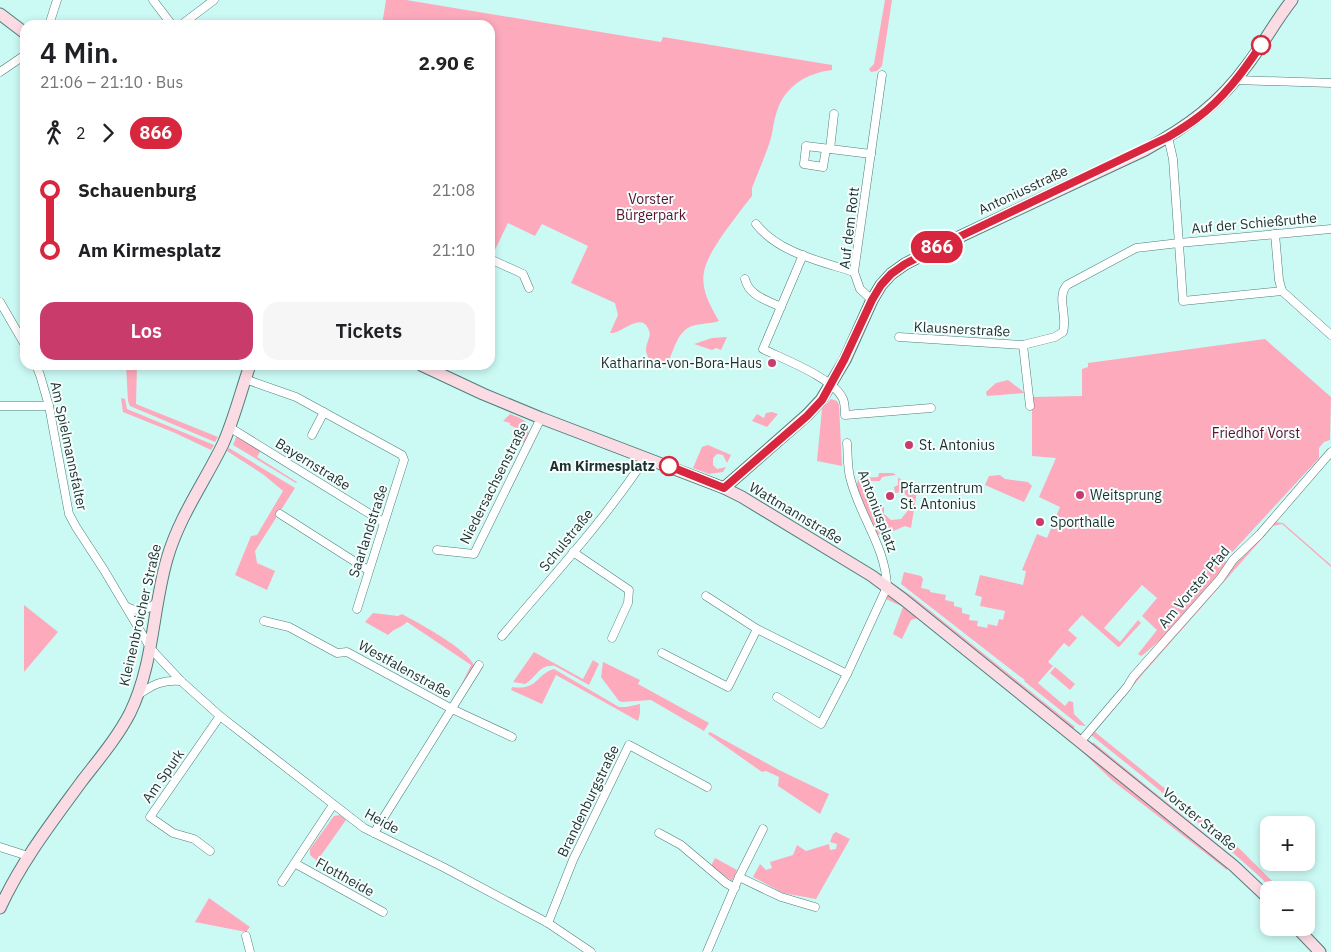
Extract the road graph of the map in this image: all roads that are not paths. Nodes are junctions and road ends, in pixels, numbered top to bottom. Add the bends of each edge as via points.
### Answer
1 (57, 0) edge
2 (153, 0) edge
3 (214, 0) edge
4 (1292, 0) edge
5 (0, 14) edge
6 (51, 20) edge
7 (168, 20) edge
8 (188, 20) edge
9 (20, 29) edge
10 (20, 58) edge
11 (0, 72) edge
12 (882, 75) dead end
13 (1236, 80) junction
14 (1331, 83) edge
15 (834, 114) dead end
16 (1168, 137) junction
17 (871, 154) junction
18 (756, 224) dead end
19 (1331, 229) edge
20 (1275, 234) junction
21 (1178, 243) junction
22 (803, 255) junction
23 (495, 261) edge
24 (854, 272) junction
25 (745, 279) dead end
26 (529, 288) dead end
27 (1282, 291) junction
28 (872, 300) junction
29 (0, 302) edge
30 (781, 307) junction
31 (1331, 335) edge
32 (20, 336) edge
33 (899, 338) dead end
34 (1023, 345) junction
35 (38, 370) edge
36 (248, 370) edge
37 (434, 370) edge
38 (245, 379) junction
39 (831, 386) junction
40 (0, 406) edge
41 (49, 406) junction
42 (1030, 406) dead end
43 (931, 408) dead end
44 (324, 412) junction
45 (541, 418) junction
46 (229, 427) junction
47 (312, 434) dead end
48 (847, 443) dead end
49 (1331, 452) edge
50 (646, 456) junction
51 (724, 488) junction
52 (280, 514) dead end
53 (384, 522) junction
54 (437, 550) dead end
55 (573, 552) junction
56 (368, 570) junction
57 (887, 587) junction
58 (706, 596) dead end
59 (158, 601) junction
60 (127, 607) junction
61 (357, 609) dead end
62 (264, 621) dead end
63 (757, 629) junction
64 (502, 636) dead end
65 (612, 638) dead end
66 (151, 649) junction
67 (662, 653) dead end
68 (479, 665) dead end
69 (847, 674) junction
70 (181, 681) junction
71 (138, 695) junction
72 (777, 697) dead end
73 (452, 709) junction
74 (220, 716) junction
75 (512, 737) dead end
76 (1081, 741) junction
77 (1110, 765) joint
78 (707, 787) dead end
79 (333, 805) junction
80 (763, 829) dead end
81 (374, 833) junction
82 (660, 833) dead end
83 (0, 846) edge
84 (210, 850) dead end
85 (28, 856) junction
86 (296, 864) junction
87 (739, 877) junction
88 (282, 882) dead end
89 (734, 888) junction
90 (1260, 891) edge
91 (815, 907) dead end
92 (0, 908) edge
93 (383, 912) dead end
94 (548, 923) junction
95 (246, 936) dead end
96 (1305, 936) edge
97 (250, 952) edge
98 (592, 952) edge
99 (707, 952) edge
100 (1320, 952) edge

1 - 6 street
2 - 7 street
3 - 8 street
4 - 13 street, Antoniusstraße
5 - 9 street
10 - 11 street
12 - 17 street, Auf dem Rott
13 - 14 street
13 - 16 street, Antoniusstraße via 1198,117
15 - 17 street via 828,149
16 - 21 street via 1173,159
16 - 28 street, Antoniusstraße via 905,264 891,274
17 - 24 street, Auf dem Rott
18 - 22 street via 770,239
19 - 20 street, Auf der Schießruthe
20 - 21 street, Auf der Schießruthe
20 - 27 street
21 - 27 street via 1183,301
21 - 34 street, Klausnerstraße via 1136,248 1067,284 1063,293 1063,332
22 - 24 street
22 - 30 street
23 - 26 street via 523,274
24 - 28 street, Auf dem Rott via 860,289
25 - 30 street via 754,294
27 - 31 street
28 - 39 street, Antoniusstraße
29 - 32 street
30 - 39 street via 763,349
33 - 34 street, Klausnerstraße
34 - 42 street, Klausnerstraße
35 - 41 street, Am Spielmannsfalter
36 - 38 street, Kleinenbroicher Straße
37 - 45 street, Wattmannstraße
38 - 44 street via 296,397
38 - 46 street, Kleinenbroicher Straße
39 - 43 street via 842,398 845,415
39 - 51 street, Antoniusstraße via 814,409
40 - 41 street
41 - 60 street, Am Spielmannsfalter via 69,514
44 - 47 street
44 - 53 street, Saarlandstraße via 402,454 404,460
45 - 50 street, Wattmannstraße
45 - 54 street, Niedersachsenstraße via 474,554
46 - 53 street, Bayernstraße
46 - 59 street, Kleinenbroicher Straße via 175,536
48 - 57 street, Antoniusplatz via 850,480 883,558
49 - 76 street, Am Vorster Pfad via 1260,534 1233,560
50 - 51 street, Wattmannstraße
50 - 55 street, Schulstraße
51 - 57 street, Wattmannstraße
52 - 56 street
53 - 56 street, Saarlandstraße
55 - 64 street, Schulstraße
55 - 65 street via 629,590 628,603
56 - 61 street, Saarlandstraße
57 - 69 street
57 - 76 street, Wattmannstraße
58 - 63 street
59 - 60 street via 146,610
59 - 66 street, Kleinenbroicher Straße
60 - 66 street, Am Spielmannsfalter
62 - 73 street, Westfalenstraße via 289,627 337,653 348,652
63 - 67 street via 728,687
63 - 69 street
66 - 70 street, Heide
66 - 71 street, Kleinenbroicher Straße
68 - 73 street, Westfalenstraße
69 - 72 street via 821,724
70 - 71 street via 158,682
70 - 74 street, Heide
71 - 85 street, Kleinenbroicher Straße via 118,733
73 - 75 street, Westfalenstraße
73 - 81 street, Westfalenstraße
74 - 79 street, Heide
74 - 84 street, Am Spurk via 150,817 173,833 194,839
76 - 77 street, Wattmannstraße
77 - 90 street, Vorster Straße
78 - 94 street, Brandenburgstraße via 629,745 573,860
79 - 81 street, Heide
79 - 86 street, Flottheide
80 - 87 street
81 - 94 street, Heide
82 - 89 street via 681,845
83 - 85 street
85 - 92 street, Kleinenbroicher Straße
86 - 88 street, Flottheide
86 - 93 street, Flottheide
87 - 89 street
87 - 91 street via 781,897
89 - 99 street
94 - 98 street, Heide
95 - 97 street
96 - 100 street

